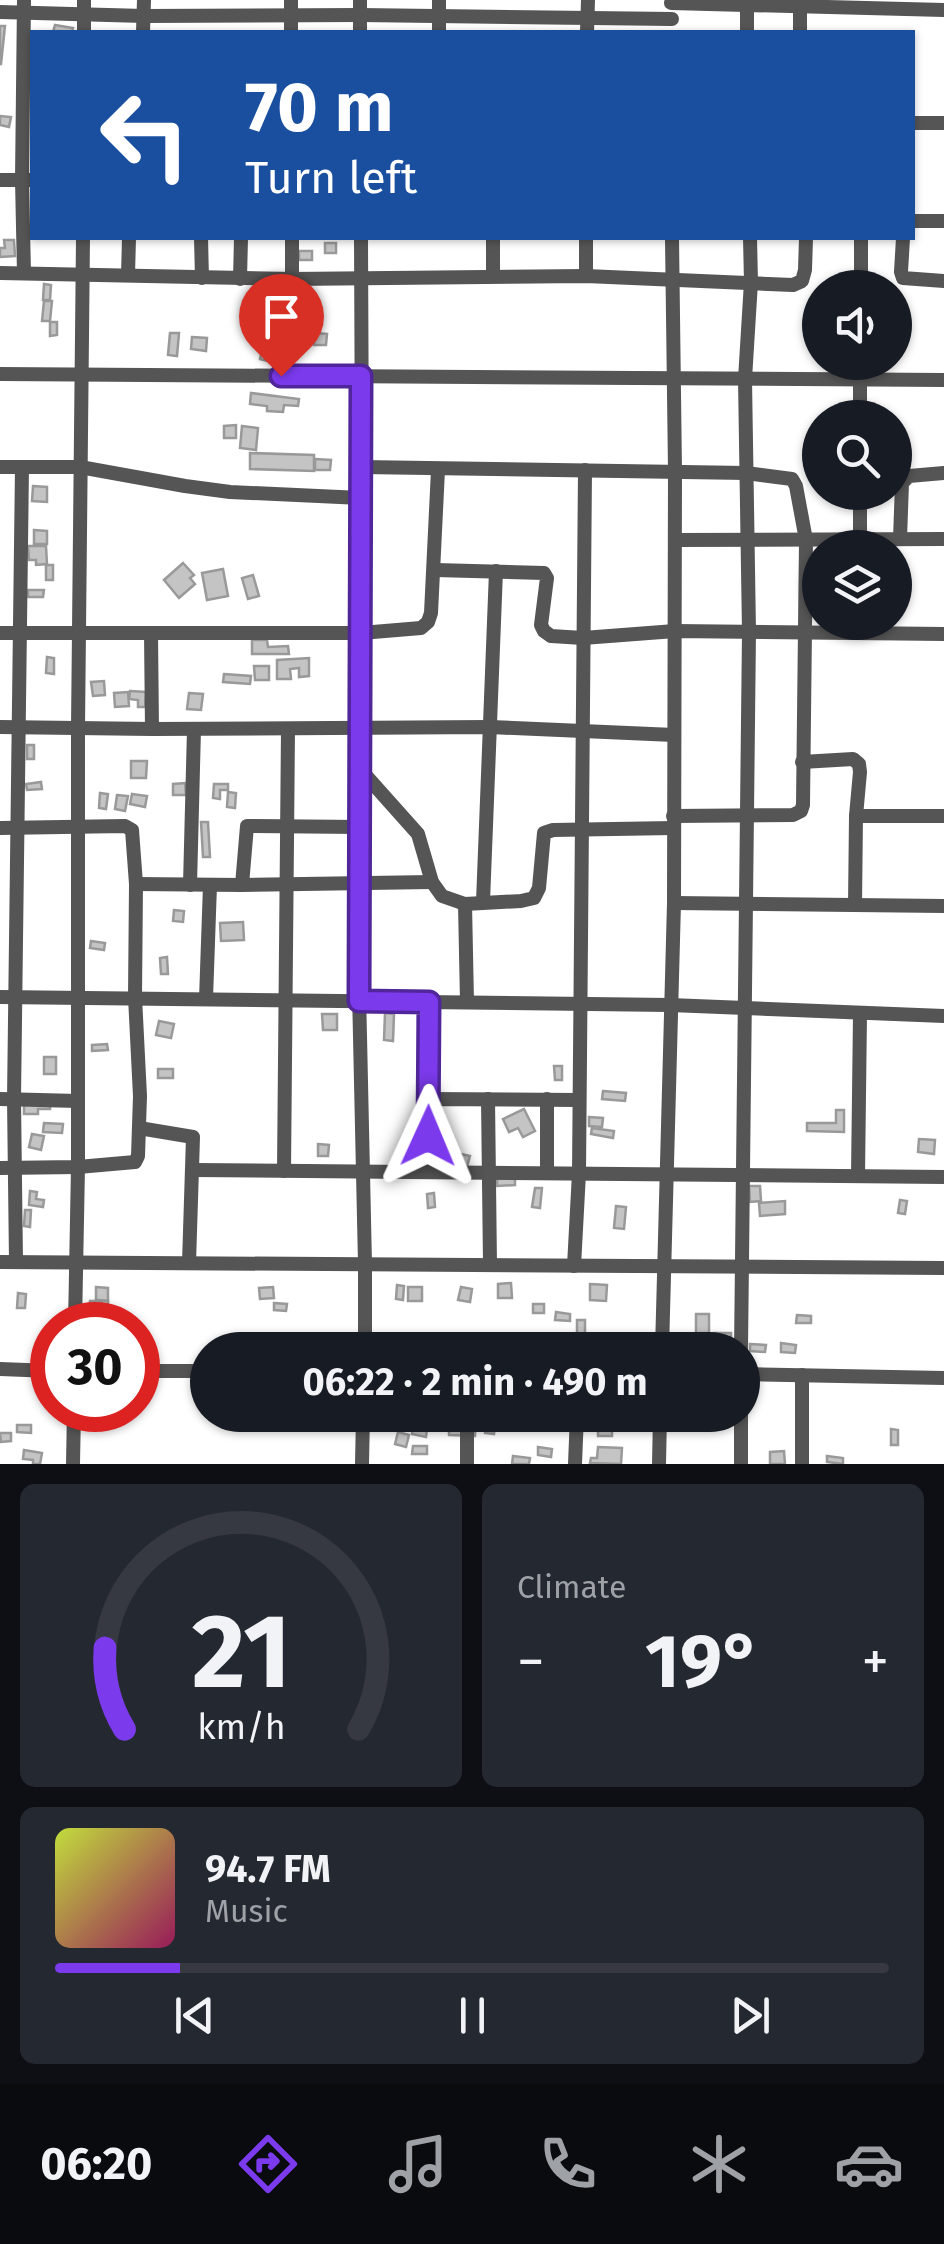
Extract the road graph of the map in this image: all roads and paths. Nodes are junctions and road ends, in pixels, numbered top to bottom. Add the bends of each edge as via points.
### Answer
1 (588, 0) edge
2 (671, 1) edge
3 (747, 2) edge
4 (24, 6) edge
5 (800, 6) junction
6 (84, 7) edge
7 (360, 7) edge
8 (144, 8) edge
9 (291, 8) edge
10 (438, 8) edge
11 (944, 10) edge
12 (0, 12) edge
13 (531, 25) edge
14 (588, 26) edge
15 (672, 26) edge
16 (747, 30) edge
17 (800, 30) edge
18 (915, 123) edge
19 (944, 124) edge
20 (0, 180) edge
21 (27, 180) edge
22 (915, 222) edge
23 (944, 222) edge
24 (83, 240) edge
25 (129, 240) edge
26 (202, 240) edge
27 (241, 240) edge
28 (292, 240) edge
29 (361, 240) edge
30 (493, 240) edge
31 (586, 240) edge
32 (672, 240) edge
33 (750, 240) edge
34 (806, 240) edge
35 (860, 240) edge
36 (903, 240) edge
37 (860, 270) edge
38 (0, 272) edge
39 (24, 273) junction
40 (83, 274) junction
41 (128, 275) junction
42 (493, 276) junction
43 (586, 276) junction
44 (361, 277) junction
45 (202, 278) junction
46 (240, 278) junction
47 (672, 278) junction
48 (292, 279) junction
49 (944, 280) edge
50 (751, 282) junction
51 (0, 374) edge
52 (82, 375) junction
53 (361, 376) junction
54 (673, 378) junction
55 (745, 379) junction
56 (802, 379) edge
57 (860, 380) edge
58 (912, 380) edge
59 (944, 380) edge
60 (860, 400) edge
61 (80, 466) junction
62 (0, 467) edge
63 (22, 467) junction
64 (362, 468) junction
65 (438, 470) junction
66 (585, 470) junction
67 (676, 471) junction
68 (746, 473) junction
69 (944, 473) edge
70 (362, 498) junction
71 (804, 530) edge
72 (900, 530) edge
73 (912, 539) edge
74 (944, 539) edge
75 (675, 540) junction
76 (802, 540) edge
77 (749, 541) junction
78 (435, 570) junction
79 (496, 571) junction
80 (676, 631) junction
81 (20, 632) junction
82 (78, 632) junction
83 (749, 632) junction
84 (802, 632) edge
85 (0, 633) edge
86 (151, 633) junction
87 (361, 634) junction
88 (912, 634) edge
89 (944, 634) edge
90 (583, 638) junction
91 (805, 640) edge
92 (0, 727) edge
93 (19, 727) junction
94 (490, 727) junction
95 (78, 728) junction
96 (359, 728) junction
97 (152, 729) junction
98 (194, 729) junction
99 (288, 729) junction
100 (583, 731) junction
101 (674, 734) junction
102 (802, 762) junction
103 (360, 768) junction
104 (746, 816) junction
105 (856, 816) junction
106 (944, 816) edge
107 (673, 822) junction
108 (287, 824) junction
109 (360, 827) junction
110 (0, 828) edge
111 (17, 828) junction
112 (78, 828) junction
113 (580, 828) junction
114 (432, 882) junction
115 (136, 884) junction
116 (286, 884) junction
117 (360, 884) junction
118 (190, 885) junction
119 (210, 885) junction
120 (242, 885) junction
121 (0, 896) edge
122 (17, 896) junction
123 (483, 902) junction
124 (674, 903) junction
125 (465, 904) junction
126 (746, 905) junction
127 (855, 905) junction
128 (944, 906) edge
129 (7, 996) edge
130 (135, 997) junction
131 (78, 998) junction
132 (206, 999) junction
133 (286, 1001) junction
134 (359, 1001) junction
135 (429, 1002) junction
136 (467, 1002) junction
137 (578, 1004) junction
138 (670, 1005) junction
139 (745, 1009) junction
140 (860, 1014) junction
141 (944, 1016) edge
142 (7, 1099) edge
143 (429, 1099) junction
144 (488, 1099) junction
145 (547, 1099) junction
146 (578, 1100) junction
147 (78, 1101) junction
148 (139, 1128) junction
149 (78, 1167) junction
150 (7, 1168) edge
151 (194, 1170) junction
152 (284, 1171) junction
153 (363, 1172) junction
154 (428, 1172) junction
155 (487, 1173) junction
156 (546, 1173) junction
157 (578, 1174) junction
158 (667, 1174) junction
159 (744, 1175) junction
160 (858, 1176) junction
161 (944, 1177) edge
162 (0, 1262) edge
163 (16, 1262) junction
164 (76, 1262) junction
165 (189, 1263) junction
166 (365, 1264) junction
167 (490, 1265) junction
168 (574, 1266) junction
169 (664, 1266) junction
170 (740, 1267) junction
171 (944, 1268) edge
172 (75, 1302) edge
173 (364, 1332) edge
174 (662, 1332) edge
175 (742, 1332) edge
176 (0, 1369) edge
177 (30, 1370) edge
178 (160, 1371) edge
179 (190, 1371) edge
180 (760, 1374) edge
181 (802, 1375) junction
182 (944, 1378) edge
183 (74, 1432) edge
184 (363, 1432) edge
185 (468, 1432) edge
186 (576, 1432) edge
187 (660, 1432) edge
188 (741, 1432) edge
189 (73, 1464) edge
190 (362, 1464) edge
191 (467, 1464) edge
192 (575, 1464) edge
193 (659, 1464) edge
194 (741, 1464) edge
195 (802, 1464) edge

1 - 14 street
2 - 3 street
2 - 15 street
3 - 5 street
3 - 16 street
4 - 6 street
4 - 12 street
4 - 21 street
5 - 11 street
5 - 17 street
6 - 8 street
7 - 9 street
7 - 10 street
8 - 9 street
10 - 13 street
13 - 14 street
14 - 15 street
18 - 19 street
20 - 21 street
21 - 39 street
22 - 23 street
24 - 40 street
25 - 41 street
26 - 45 street
27 - 46 street
28 - 48 street
29 - 44 street
30 - 42 street
31 - 43 street
32 - 47 street
33 - 50 street
34 - 50 street via 802,281
35 - 37 street
36 - 49 street via 903,278
38 - 39 street
39 - 40 street
40 - 41 street
40 - 52 street
41 - 45 street
42 - 43 street
42 - 44 street
43 - 47 street
44 - 48 street
44 - 53 street
45 - 46 street
46 - 48 street
47 - 50 street
47 - 54 street
50 - 55 street
51 - 52 street
52 - 53 street
52 - 61 street
53 - 54 street
53 - 64 street
54 - 55 street
54 - 67 street
55 - 56 street
55 - 68 street
57 - 60 street
58 - 59 street
61 - 63 street
61 - 70 street via 230,492
61 - 82 street
62 - 63 street
63 - 81 street
64 - 65 street
64 - 70 street
65 - 66 street
65 - 78 street
66 - 67 street
66 - 90 street
67 - 68 street
67 - 75 street
68 - 71 street via 792,479
68 - 77 street
69 - 72 street via 909,476 902,483
70 - 87 street
73 - 74 street
75 - 77 street
75 - 80 street
76 - 77 street
77 - 83 street
78 - 79 street
78 - 87 street via 431,613 422,628
79 - 90 street via 544,573 544,631
79 - 94 street
80 - 83 street
80 - 90 street
80 - 101 street
81 - 82 street
81 - 85 street
81 - 93 street
82 - 86 street
82 - 95 street
83 - 84 street
83 - 104 street
86 - 87 street
86 - 97 street
87 - 96 street
88 - 89 street
90 - 100 street
91 - 102 street
92 - 93 street
93 - 95 street
93 - 111 street
94 - 96 street
94 - 100 street
94 - 123 street
95 - 97 street
95 - 112 street
96 - 99 street
96 - 103 street
97 - 98 street
98 - 99 street
98 - 118 street
99 - 108 street
100 - 101 street
100 - 113 street
101 - 107 street
102 - 104 street via 801,811
102 - 105 street via 853,759 860,772
103 - 109 street
103 - 114 street via 418,834
104 - 107 street
104 - 126 street
105 - 106 street
105 - 127 street
107 - 113 street
107 - 124 street
108 - 109 street
108 - 116 street
108 - 120 street via 247,826
109 - 117 street
110 - 111 street
111 - 112 street
111 - 122 street
112 - 115 street via 132,830
112 - 131 street
113 - 123 street via 544,833 534,898
113 - 137 street
114 - 117 street
114 - 125 street via 442,896
115 - 118 street
115 - 130 street
116 - 117 street
116 - 120 street
116 - 133 street
117 - 134 street
118 - 119 street
119 - 120 street
119 - 132 street
121 - 122 street
122 - 129 street
123 - 125 street
124 - 126 street
124 - 138 street
125 - 136 street
126 - 127 street
126 - 139 street
127 - 128 street
129 - 131 street
129 - 142 street
130 - 131 street
130 - 132 street
130 - 148 street
131 - 147 street
132 - 133 street
133 - 134 street
133 - 152 street
134 - 135 street
134 - 153 street
135 - 136 street
135 - 143 street
136 - 137 street
137 - 138 street
137 - 146 street
138 - 139 street
138 - 158 street
139 - 140 street
139 - 159 street
140 - 141 street
140 - 160 street
142 - 147 street
142 - 150 street
143 - 144 street
143 - 154 street
144 - 145 street
144 - 155 street
145 - 146 street
145 - 156 street
146 - 157 street
147 - 149 street
148 - 149 street via 135,1162
148 - 151 street via 194,1137
149 - 150 street
149 - 164 street
150 - 163 street
151 - 152 street
151 - 165 street
152 - 153 street
153 - 154 street
153 - 166 street
154 - 155 street
155 - 156 street
155 - 167 street
156 - 157 street
157 - 158 street
157 - 168 street
158 - 159 street
158 - 169 street
159 - 160 street
159 - 170 street
160 - 161 street
162 - 163 street
163 - 164 street
164 - 165 street
164 - 172 street
165 - 166 street
166 - 167 street
166 - 173 street
167 - 168 street
168 - 169 street
169 - 170 street
169 - 174 street
170 - 171 street
170 - 175 street
176 - 177 street
178 - 179 street
180 - 181 street
181 - 182 street
181 - 195 street
183 - 189 street
184 - 190 street
185 - 191 street
186 - 192 street
187 - 193 street
188 - 194 street

